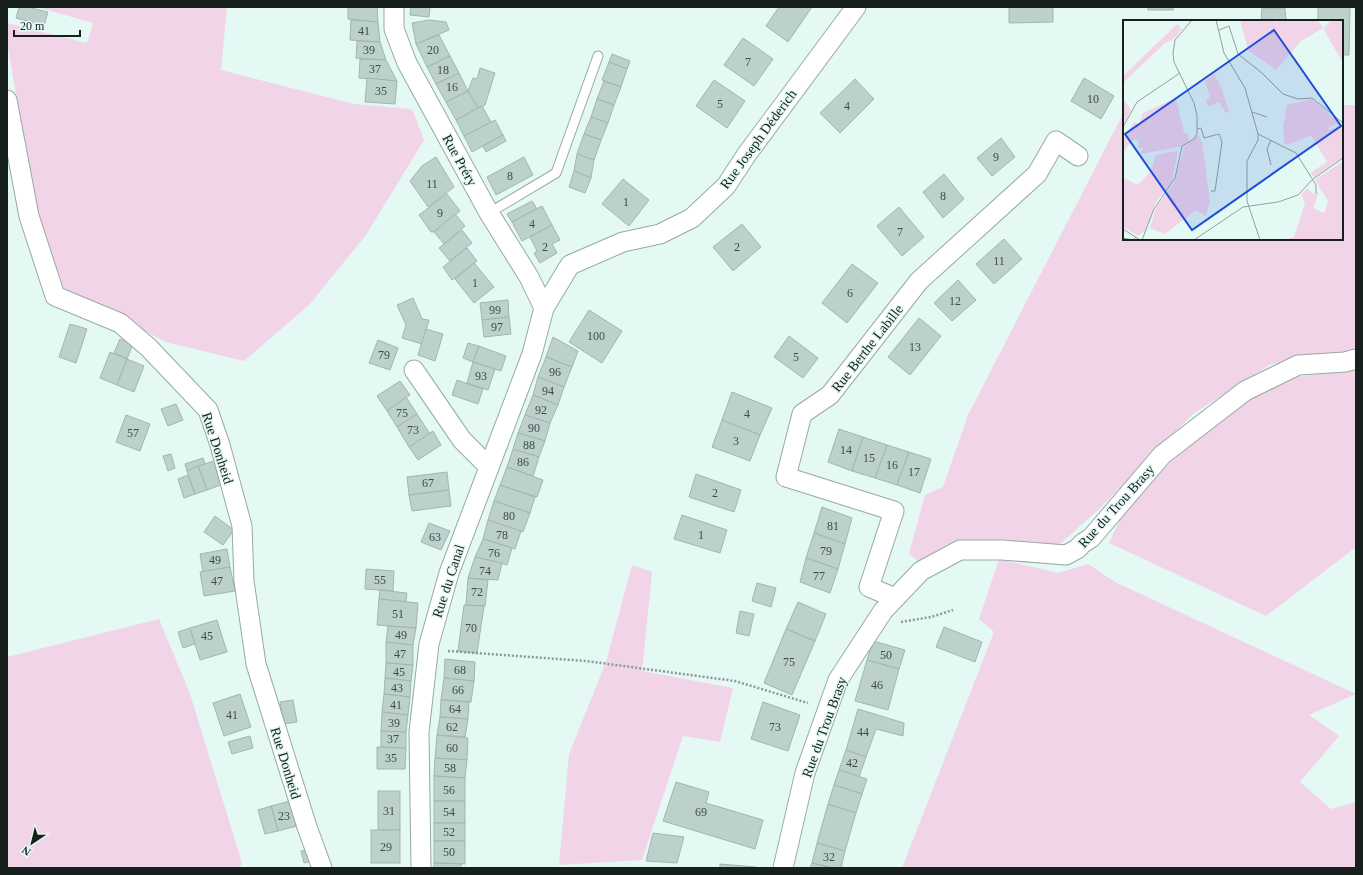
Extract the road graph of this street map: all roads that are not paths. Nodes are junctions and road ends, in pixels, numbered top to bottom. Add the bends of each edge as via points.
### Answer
1 (394, 7) edge
2 (856, 7) edge
3 (598, 56) dead end
4 (7, 100) edge
5 (1078, 156) dead end
6 (489, 213) junction
7 (544, 308) junction
8 (1356, 359) edge
9 (414, 370) dead end
10 (489, 467) junction
11 (889, 604) junction
12 (322, 868) edge
13 (421, 868) edge
14 (783, 868) edge

1 - 6 street, Rue Préry via 394,29 407,63
2 - 7 street, Rue Joseph Déderich via 746,154 726,186 692,218 660,234 623,242 570,265
3 - 6 lane via 556,173
4 - 12 street, Rue Donheid via 29,216 56,296 120,323 148,347 208,410 242,526 244,581 256,664 304,820
5 - 11 street, Rue Berthe Labille via 1056,141 1037,174 919,281 830,395 802,414 786,477 894,512 869,587
6 - 7 street, Rue Préry via 529,277
7 - 10 street, Rue du Canal via 532,354
8 - 11 street, Rue du Trou Brasy via 1298,365 1245,390 1162,455 1091,538 1066,555 960,550 921,571
9 - 10 street via 462,440
10 - 13 street, Rue du Canal via 449,573 428,650 419,732
11 - 14 street, Rue du Trou Brasy via 838,680 805,773

